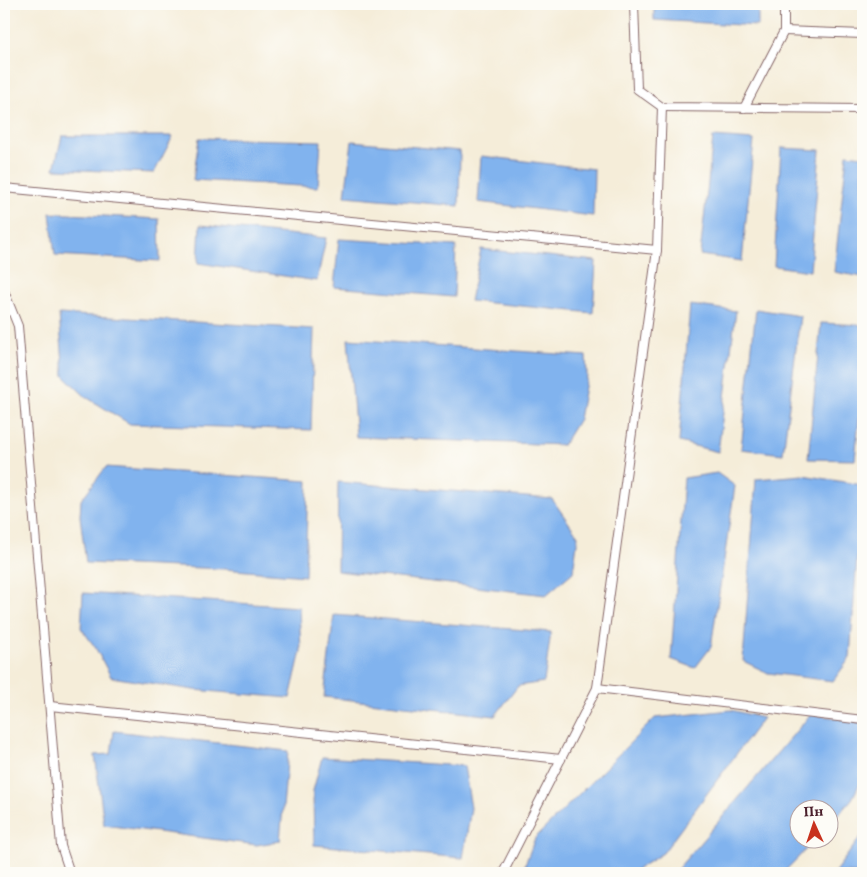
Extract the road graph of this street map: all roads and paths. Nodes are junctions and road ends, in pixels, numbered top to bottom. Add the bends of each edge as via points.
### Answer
1 (634, 4) edge
2 (784, 4) edge
3 (784, 31) junction
4 (863, 34) edge
5 (662, 107) junction
6 (744, 108) junction
7 (863, 109) edge
8 (4, 188) edge
9 (657, 250) junction
10 (4, 291) edge
11 (597, 688) junction
12 (50, 706) junction
13 (863, 720) edge
14 (561, 759) junction
15 (70, 873) edge
16 (503, 873) edge

1 - 5 lane via 637,89
2 - 3 lane
3 - 4 lane
3 - 6 lane
5 - 6 lane
5 - 9 lane
6 - 7 lane
8 - 9 lane
9 - 11 lane
10 - 12 lane via 18,326
11 - 13 lane
11 - 14 lane
12 - 14 lane
12 - 15 lane via 61,846
14 - 16 lane

